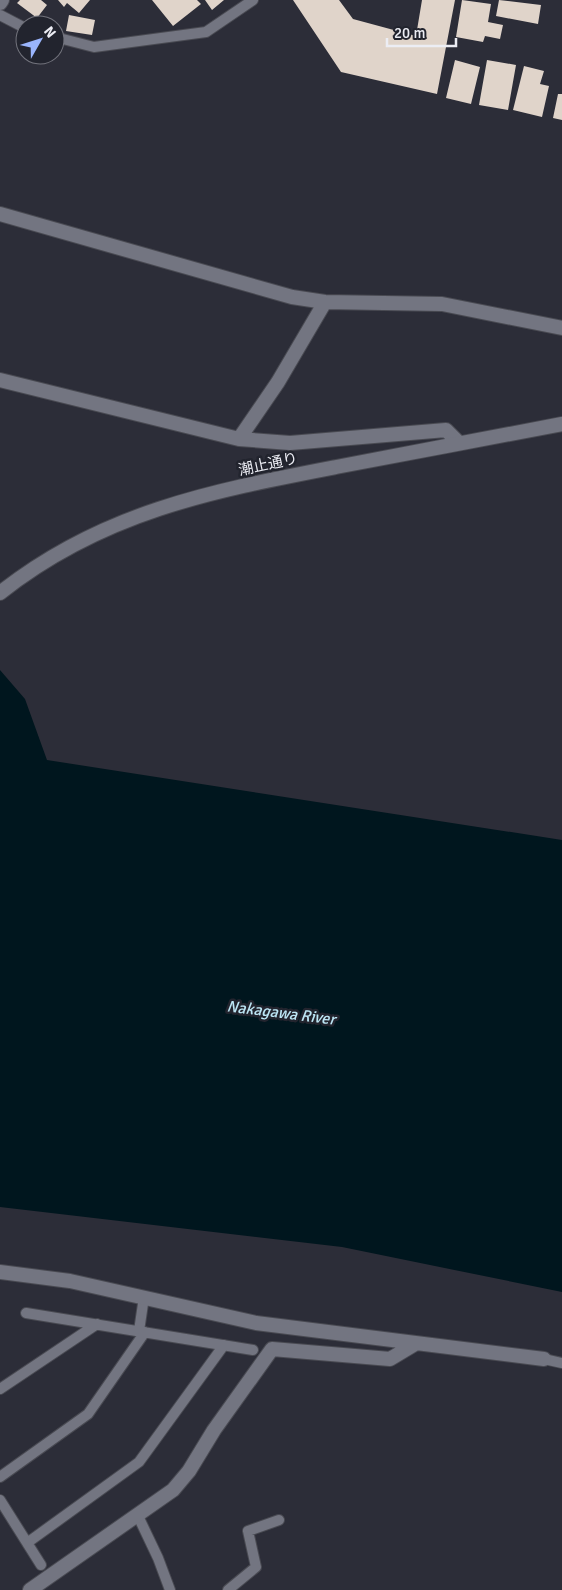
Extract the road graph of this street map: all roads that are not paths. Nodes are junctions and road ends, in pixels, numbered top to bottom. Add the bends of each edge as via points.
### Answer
1 (253, 0) edge
2 (0, 15) edge
3 (15, 23) edge
4 (65, 40) edge
5 (0, 214) edge
6 (324, 302) junction
7 (562, 328) edge
8 (0, 380) edge
9 (562, 424) edge
10 (239, 439) junction
11 (459, 443) junction
12 (0, 592) edge
13 (0, 1272) edge
14 (144, 1297) junction
15 (26, 1313) dead end
16 (97, 1324) junction
17 (142, 1331) junction
18 (415, 1344) junction
19 (224, 1345) junction
20 (253, 1350) dead end
21 (544, 1359) joint
22 (562, 1363) edge
23 (0, 1389) edge
24 (0, 1477) edge
25 (0, 1500) edge
26 (138, 1516) junction
27 (279, 1520) dead end
28 (27, 1543) junction
29 (41, 1565) dead end
30 (30, 1590) edge
31 (170, 1590) edge
32 (228, 1590) edge

1 - 4 lane via 206,32 94,47
2 - 3 lane
5 - 6 street via 292,297
6 - 7 street via 442,304
6 - 10 street via 278,382
8 - 10 street
9 - 11 street, 潮止通り
10 - 11 street via 290,443 446,430
11 - 12 street, 潮止通り via 243,486 131,517 73,544
13 - 14 street via 70,1281
14 - 17 lane
14 - 18 street via 256,1323
15 - 16 lane
16 - 17 lane
16 - 23 lane
17 - 19 lane
17 - 24 lane via 88,1414
18 - 21 street
18 - 26 street via 390,1359 272,1349 173,1490
19 - 20 lane
19 - 28 lane via 139,1462
21 - 22 lane
25 - 28 lane
26 - 30 street
26 - 31 lane
27 - 32 lane via 248,1530 256,1567
28 - 29 lane

